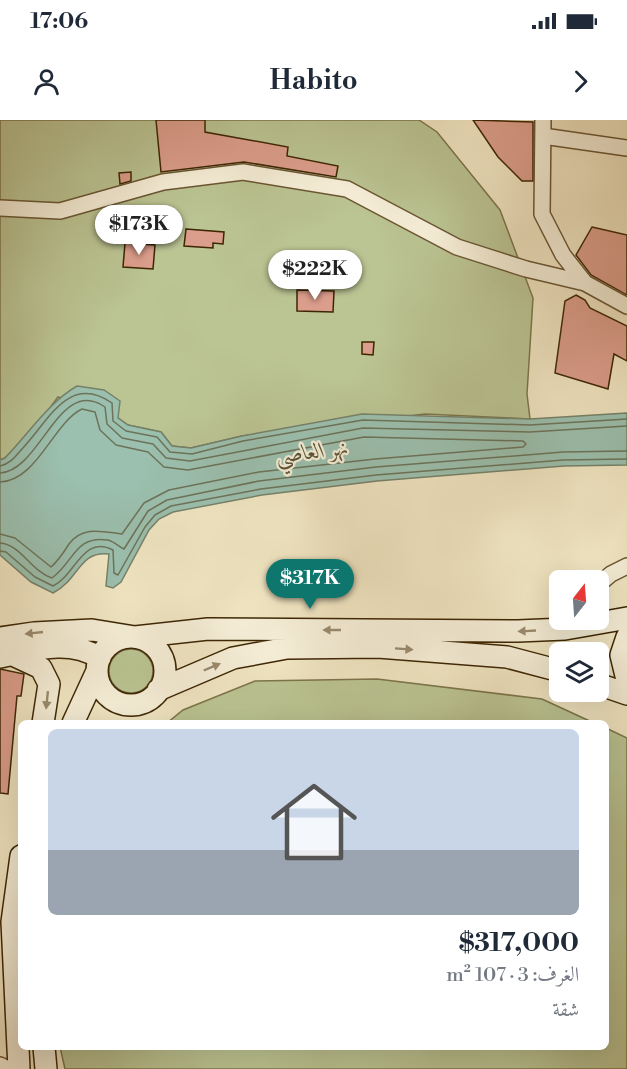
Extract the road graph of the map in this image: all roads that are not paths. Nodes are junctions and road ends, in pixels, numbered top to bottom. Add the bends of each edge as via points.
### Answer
1 (543, 120) edge
2 (543, 136) junction
3 (627, 148) edge
4 (0, 208) edge
5 (585, 283) junction
6 (627, 306) edge
7 (627, 566) edge
8 (609, 576) edge
9 (627, 618) edge
10 (609, 620) edge
11 (549, 627) edge
12 (135, 637) junction
13 (627, 637) edge
14 (4, 650) edge
15 (98, 664) junction
16 (549, 668) edge
17 (627, 680) edge
18 (609, 688) edge
19 (158, 690) junction
20 (627, 694) edge
21 (131, 705) junction
22 (43, 720) edge
23 (74, 720) edge
24 (122, 720) edge
25 (18, 869) edge
26 (6, 919) edge
27 (44, 1050) edge
28 (0, 1065) edge
29 (8, 1069) edge
30 (19, 1069) edge
31 (46, 1069) edge

1 - 2 street
2 - 3 street
2 - 5 street via 542,214 563,255
4 - 5 street via 60,211 163,182 243,172 348,189 457,247
5 - 6 street
7 - 8 street
9 - 10 main road
11 -> 12 main road via 518,631 208,629
12 -> 14 main road via 92,630 34,633
12 - 15 main road via 112,642
12 - 19 main road via 155,647 162,657 164,668
13 - 17 main road via 621,655
14 - 15 main road via 60,645 85,648
14 -> 22 main road via 41,668 49,684
15 - 21 main road via 104,691
15 - 23 main road
19 -> 16 main road via 233,658 287,648 378,647 507,657
18 - 20 main road
19 - 21 main road via 151,698
21 - 24 main road
25 - 26 main road
26 - 30 main road
27 - 31 main road
28 - 29 street

